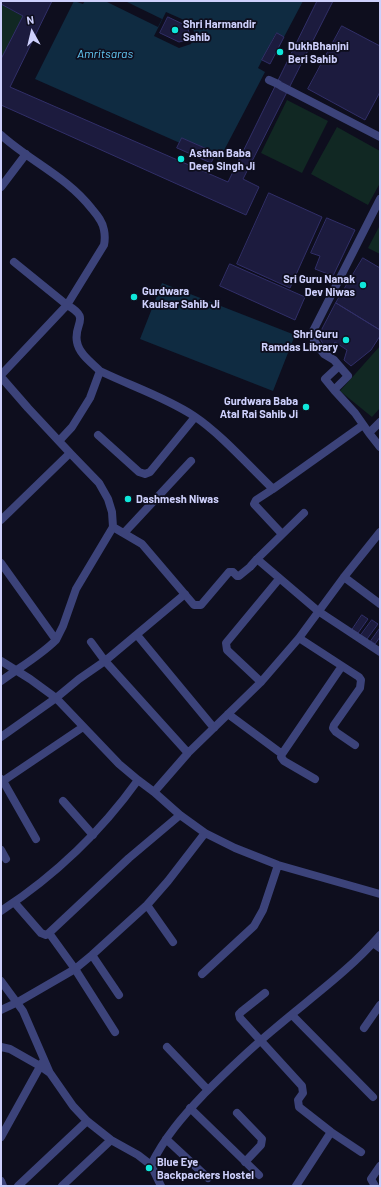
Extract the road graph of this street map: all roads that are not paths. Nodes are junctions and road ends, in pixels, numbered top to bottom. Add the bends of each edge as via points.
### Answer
1 (269, 80) dead end
2 (1, 135) edge
3 (380, 136) edge
4 (26, 154) junction
5 (1, 187) edge
6 (380, 199) edge
7 (14, 262) dead end
8 (67, 305) junction
9 (339, 366) junction
10 (100, 371) junction
11 (1, 376) edge
12 (334, 390) junction
13 (195, 417) junction
14 (380, 422) edge
15 (363, 425) junction
16 (369, 433) junction
17 (98, 435) dead end
18 (59, 441) junction
19 (380, 447) edge
20 (70, 453) junction
21 (190, 461) dead end
22 (272, 489) junction
23 (304, 513) dead end
24 (1, 520) edge
25 (113, 526) junction
26 (380, 532) edge
27 (124, 533) junction
28 (282, 534) junction
29 (257, 559) junction
30 (1, 563) edge
31 (344, 577) junction
32 (279, 579) junction
33 (185, 594) junction
34 (380, 604) edge
35 (318, 611) junction
36 (137, 635) junction
37 (299, 638) junction
38 (56, 640) junction
39 (91, 642) dead end
40 (380, 652) edge
41 (1, 661) edge
42 (105, 661) junction
43 (342, 666) junction
44 (16, 670) junction
45 (1, 681) edge
46 (261, 682) junction
47 (56, 698) junction
48 (228, 714) junction
49 (83, 726) junction
50 (214, 728) junction
51 (1, 737) edge
52 (355, 745) dead end
53 (188, 753) junction
54 (282, 754) junction
55 (315, 779) dead end
56 (138, 780) junction
57 (2, 781) edge
58 (154, 792) junction
59 (63, 801) dead end
60 (180, 815) junction
61 (205, 834) junction
62 (93, 835) junction
63 (36, 839) dead end
64 (1, 850) edge
65 (6, 859) dead end
66 (278, 865) junction
67 (380, 894) edge
68 (14, 902) junction
69 (147, 905) junction
70 (1, 911) edge
71 (49, 933) junction
72 (380, 935) edge
73 (173, 942) dead end
74 (373, 943) junction
75 (380, 948) edge
76 (92, 955) junction
77 (75, 969) junction
78 (202, 974) dead end
79 (1, 981) edge
80 (265, 993) dead end
81 (119, 995) dead end
82 (18, 1002) junction
83 (380, 1005) edge
84 (1, 1010) edge
85 (292, 1015) junction
86 (364, 1028) dead end
87 (115, 1032) dead end
88 (260, 1040) junction
89 (1, 1047) edge
90 (167, 1047) dead end
91 (42, 1063) junction
92 (208, 1090) junction
93 (373, 1097) dead end
94 (190, 1108) junction
95 (237, 1113) dead end
96 (87, 1120) junction
97 (331, 1132) junction
98 (1, 1137) edge
99 (166, 1139) junction
100 (111, 1140) junction
101 (361, 1152) dead end
102 (245, 1162) junction
103 (151, 1165) junction
104 (380, 1166) edge
105 (259, 1175) dead end
106 (208, 1178) dead end
107 (1, 1181) edge
108 (3, 1186) edge
109 (18, 1186) edge
110 (62, 1186) edge
111 (161, 1186) edge
112 (296, 1186) edge
113 (375, 1186) edge

1 - 3 street
2 - 4 street
4 - 5 street
4 - 8 street via 67,183 83,198 101,221 104,229 104,245
6 - 9 street via 313,331 314,341 324,354
7 - 8 street
8 - 10 street via 80,315 76,334 80,350
8 - 11 street
9 - 12 street via 348,376
9 - 12 street via 325,380
10 - 13 street via 175,405
10 - 18 street via 90,398 72,427
11 - 18 street
12 - 15 street
13 - 17 street via 150,472 145,474 139,472
13 - 22 street via 214,432
14 - 16 street
15 - 16 street
15 - 22 street
16 - 19 street
18 - 20 street
20 - 24 street
20 - 25 street via 99,483 108,499
21 - 27 street
22 - 28 street via 254,504
23 - 28 street
25 - 27 street
25 - 38 street via 76,589 64,626
26 - 31 street
27 - 33 street via 142,544
28 - 29 street
29 - 32 street
29 - 33 street via 239,576 229,572 201,605 194,605
30 - 38 street
31 - 34 street
31 - 35 street
32 - 35 street
32 - 46 street via 228,639 225,646
33 - 36 street
35 - 37 street
35 - 40 street
36 - 42 street
36 - 50 street
37 - 43 street
37 - 46 street
38 - 44 street
39 - 42 street
41 - 44 street
42 - 47 street
42 - 53 street
43 - 52 street via 359,677 361,684 333,728
43 - 54 street
44 - 45 street
44 - 47 street
46 - 48 street
47 - 49 street
47 - 51 street
48 - 50 street
48 - 54 street
49 - 56 street
49 - 57 street
50 - 53 street
53 - 58 street
54 - 55 street via 284,761
56 - 58 street
56 - 62 street via 118,809
57 - 63 street
58 - 60 street
59 - 62 street
60 - 61 street
60 - 71 street via 129,858
61 - 66 street
61 - 69 street
62 - 68 street via 48,877
64 - 65 street
66 - 67 street
66 - 78 street via 263,910 254,926
68 - 70 street
68 - 71 street via 41,933
69 - 73 street
69 - 76 street
71 - 77 street
72 - 74 street
74 - 75 street
74 - 85 street
76 - 77 street
76 - 81 street
77 - 82 street
77 - 87 street
79 - 82 street
80 - 88 street via 239,1016
82 - 84 street
82 - 91 street
83 - 86 street
85 - 88 street
85 - 93 street
88 - 92 street
88 - 97 street via 302,1086 299,1107
89 - 91 street
90 - 92 street
91 - 96 street via 73,1106
91 - 98 street
92 - 94 street
94 - 99 street
94 - 102 street
95 - 102 street via 260,1137 262,1143
96 - 100 street
96 - 109 street
97 - 101 street
97 - 112 street
99 - 103 street
99 - 106 street
100 - 103 street
100 - 110 street
102 - 105 street
103 - 111 street
104 - 113 street via 371,1179
107 - 108 street

